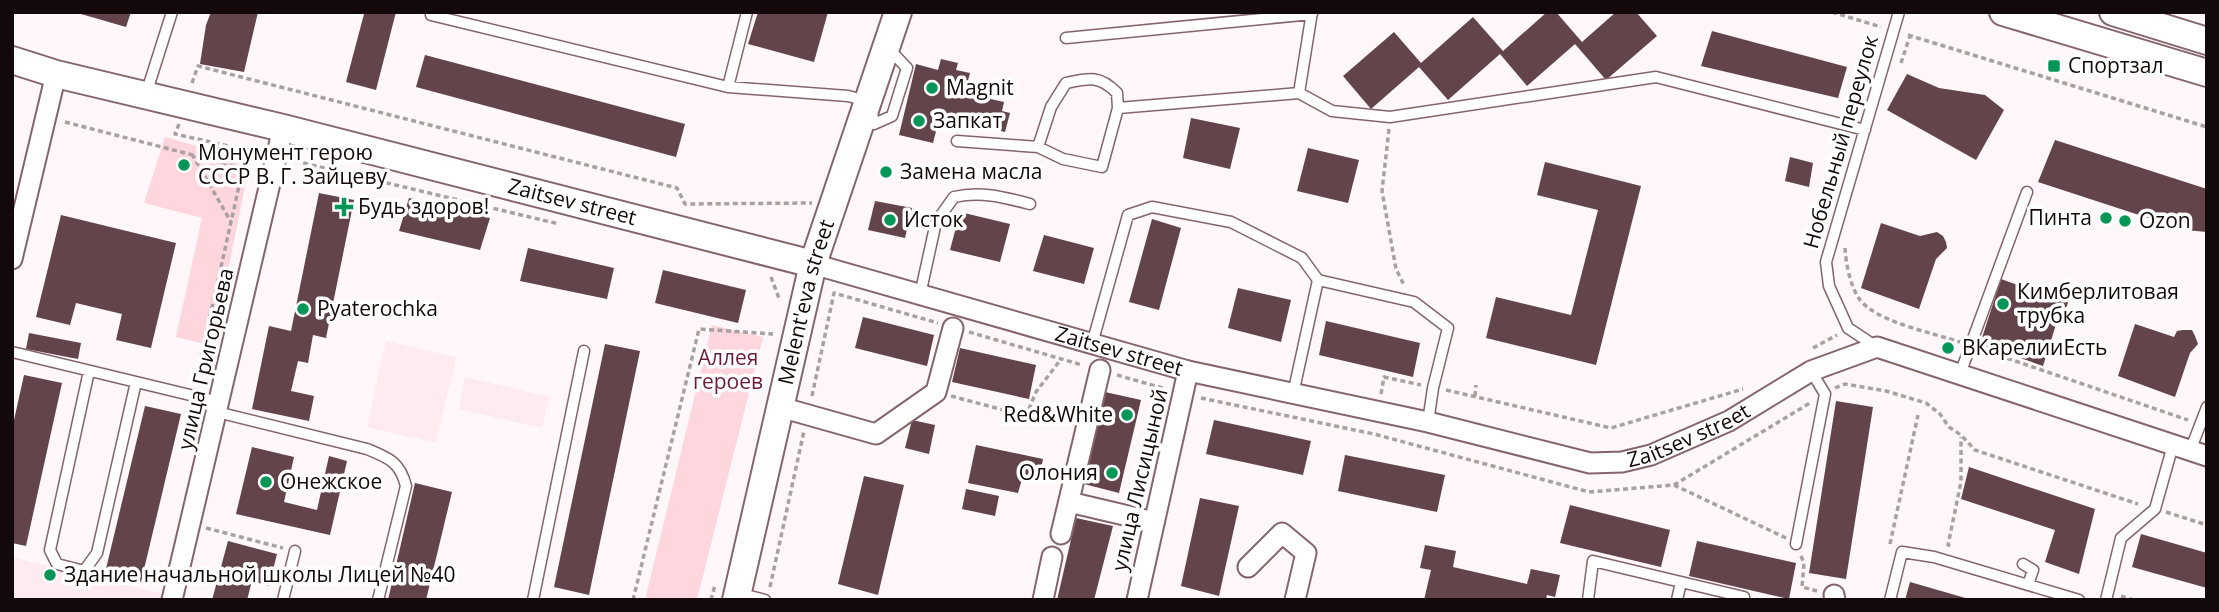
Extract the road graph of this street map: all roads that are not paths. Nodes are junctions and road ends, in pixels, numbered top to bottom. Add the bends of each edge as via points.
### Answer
1 (172, 12) edge
2 (432, 12) edge
3 (747, 12) edge
4 (898, 12) edge
5 (1899, 12) edge
6 (2003, 12) edge
7 (2113, 12) edge
8 (1312, 13) edge
9 (1066, 38) dead end
10 (2207, 41) edge
11 (12, 60) edge
12 (2207, 73) edge
13 (56, 74) junction
14 (728, 87) junction
15 (1299, 93) junction
16 (146, 95) junction
17 (870, 102) junction
18 (1118, 108) junction
19 (283, 128) junction
20 (1865, 130) junction
21 (957, 141) dead end
22 (1038, 147) junction
23 (2027, 192) dead end
24 (1030, 204) dead end
25 (12, 259) edge
26 (813, 264) junction
27 (1318, 281) junction
28 (920, 295) junction
29 (953, 328) road end
30 (1092, 344) junction
31 (1877, 347) junction
32 (584, 351) dead end
33 (12, 352) edge
34 (1100, 370) road end
35 (1811, 370) junction
36 (89, 371) junction
37 (1188, 371) junction
38 (1960, 374) junction
39 (136, 382) junction
40 (1293, 394) junction
41 (218, 407) junction
42 (780, 407) junction
43 (2207, 407) edge
44 (1428, 422) junction
45 (2190, 451) edge
46 (1069, 502) junction
47 (1154, 522) junction
48 (1061, 534) dead end
49 (1796, 544) road end
50 (295, 551) road end
51 (1052, 557) dead end
52 (2023, 564) dead end
53 (1248, 567) dead end
54 (1681, 582) junction
55 (2028, 584) junction
56 (737, 596) edge
57 (2107, 596) edge
58 (172, 600) edge
59 (283, 600) edge
60 (378, 600) edge
61 (533, 600) edge
62 (765, 600) edge
63 (1043, 600) edge
64 (1136, 600) edge
65 (1296, 600) edge
66 (1588, 600) edge
67 (1677, 600) edge
68 (1743, 600) edge
69 (1891, 600) edge
70 (2079, 600) edge

1 - 16 lane
2 - 14 lane
3 - 14 lane
4 - 17 main road, Melent'eva street
5 - 20 lane, Нобельный переулок
6 - 12 main road
7 - 10 main road
8 - 9 lane
8 - 15 lane
11 - 13 main road, Zaitsev street
13 - 16 main road, Zaitsev street
13 - 25 street
14 - 17 lane via 848,96
15 - 18 lane
15 - 20 lane via 1332,111 1390,117 1656,77
16 - 19 main road, Zaitsev street
17 - 26 main road, Melent'eva street
18 - 22 lane via 1102,167 1063,159
18 - 22 lane via 1117,93 1105,81 1087,78 1066,83 1051,107
19 - 26 main road, Zaitsev street
19 - 41 street, улица Григорьева
20 - 31 lane, Нобельный переулок via 1826,262 1829,286 1848,328
21 - 22 lane
23 - 38 lane
24 - 28 lane via 993,194 954,197 936,222
26 - 28 street, Zaitsev street
26 - 42 main road, Melent'eva street
27 - 30 lane via 1302,258 1231,222 1152,206 1128,215
27 - 40 lane
27 - 44 lane via 1414,302 1448,328
28 - 30 street, Zaitsev street
29 - 42 street via 936,392 876,434
30 - 37 street, Zaitsev street
31 - 35 street, Zaitsev street
31 - 38 street
32 - 61 lane
33 - 36 lane
34 - 46 street
35 - 44 street, Zaitsev street via 1729,421 1651,455 1622,462 1590,463
35 - 49 lane via 1825,394
36 - 39 lane
36 - 39 lane via 50,550 57,564 84,571 97,553
37 - 40 street, Zaitsev street
37 - 47 street, улица Лисицыной
38 - 45 street
39 - 41 lane
40 - 44 street, Zaitsev street
41 - 58 street, улица Григорьева
41 - 60 lane via 367,449 389,457 402,471 406,486
42 - 56 main road, Melent'eva street
43 - 45 lane
45 - 57 lane via 2155,509 2121,538
46 - 47 street
46 - 48 street
47 - 64 street, улица Лисицыной
50 - 59 lane
51 - 63 street
52 - 55 lane via 2033,570
53 - 65 street via 1282,533 1306,553
54 - 66 lane via 1593,561
54 - 67 lane
54 - 68 lane
55 - 69 lane via 1933,552 1902,552
55 - 70 lane
56 - 62 lane

